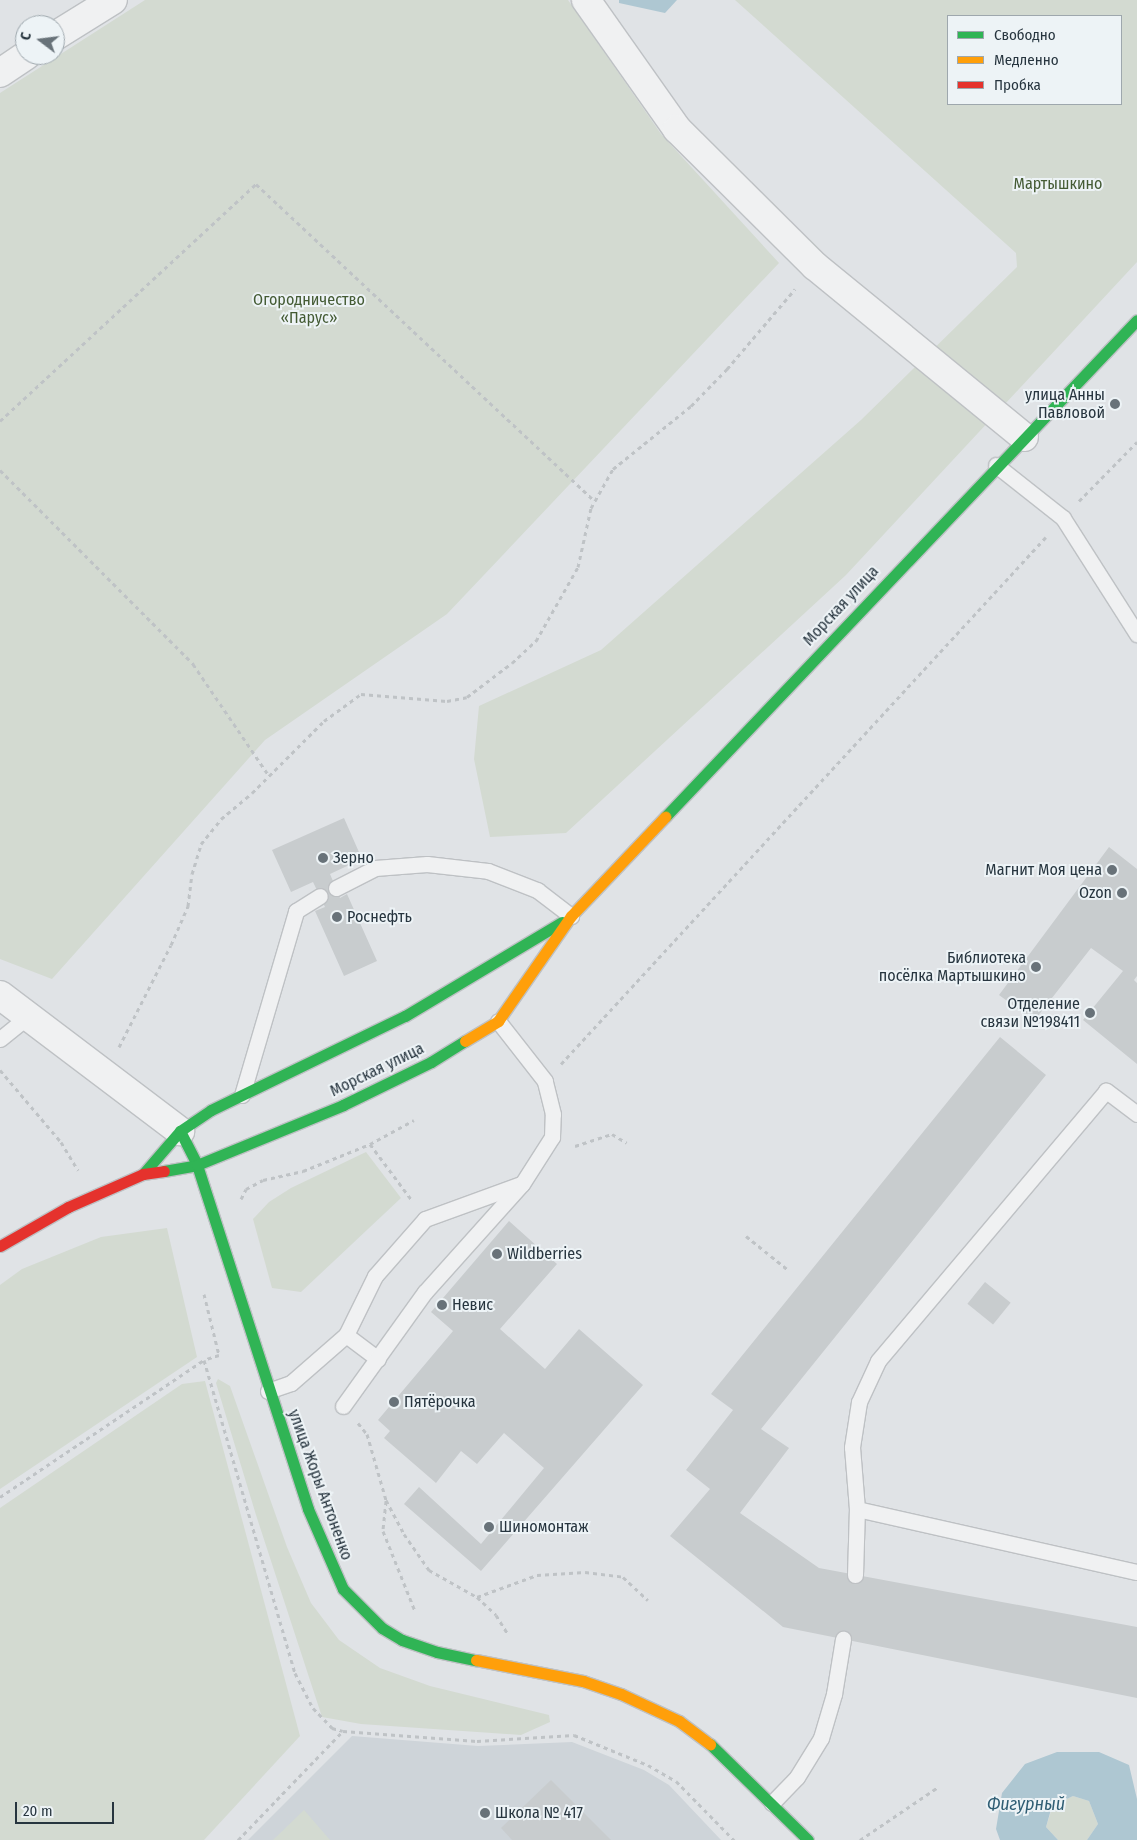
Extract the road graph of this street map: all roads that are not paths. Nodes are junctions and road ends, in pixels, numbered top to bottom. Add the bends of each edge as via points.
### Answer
1 (113, 0) edge
2 (586, 0) edge
3 (65, 30) edge
4 (15, 63) edge
5 (0, 73) edge
6 (1137, 320) edge
7 (1024, 437) junction
8 (996, 465) junction
9 (1137, 634) edge
10 (340, 886) dead end
11 (320, 896) dead end
12 (571, 916) junction
13 (0, 995) edge
14 (28, 1016) junction
15 (498, 1021) junction
16 (0, 1038) edge
17 (242, 1095) junction
18 (1137, 1114) edge
19 (180, 1131) junction
20 (196, 1165) junction
21 (143, 1174) junction
22 (522, 1184) junction
23 (0, 1246) edge
24 (346, 1335) junction
25 (378, 1359) junction
26 (268, 1391) junction
27 (343, 1406) road end
28 (857, 1509) junction
29 (1137, 1572) edge
30 (855, 1575) dead end
31 (843, 1639) dead end
32 (772, 1803) junction
33 (808, 1840) edge

1 - 3 street
2 - 7 street via 678,129 814,266
4 - 5 street
6 - 7 main road, Морская улица
7 - 8 main road, Морская улица
8 - 9 lane via 1063,518
8 - 12 main road, Морская улица
10 - 12 lane via 375,868 427,864 488,871 536,890
11 - 17 lane via 296,911
12 - 15 main road, Морская улица
12 - 17 main road, Морская улица via 405,1016
13 - 14 street
14 - 16 lane
14 - 19 street
15 - 20 main road, Морская улица via 431,1062 343,1105
15 - 22 lane via 545,1080 553,1114 552,1137
17 - 19 main road, Морская улица via 211,1110
18 - 28 lane via 1106,1091 878,1361 859,1402 852,1447
19 - 20 main road, улица Жоры Антоненко
19 - 21 main road, Морская улица
20 - 21 main road, Морская улица
20 - 26 main road, улица Жоры Антоненко
21 - 23 main road, Морская улица via 68,1207
22 - 24 lane via 426,1219 374,1276
22 - 25 lane via 425,1292
24 - 25 lane
24 - 26 lane via 290,1383
25 - 27 lane
26 - 32 main road, улица Жоры Антоненко via 330,1563 343,1589 382,1628 402,1640 436,1652 583,1681 621,1694 679,1721 725,1756
28 - 29 lane
28 - 30 lane
31 - 32 lane via 834,1694 821,1738 797,1777
32 - 33 main road, улица Жоры Антоненко

